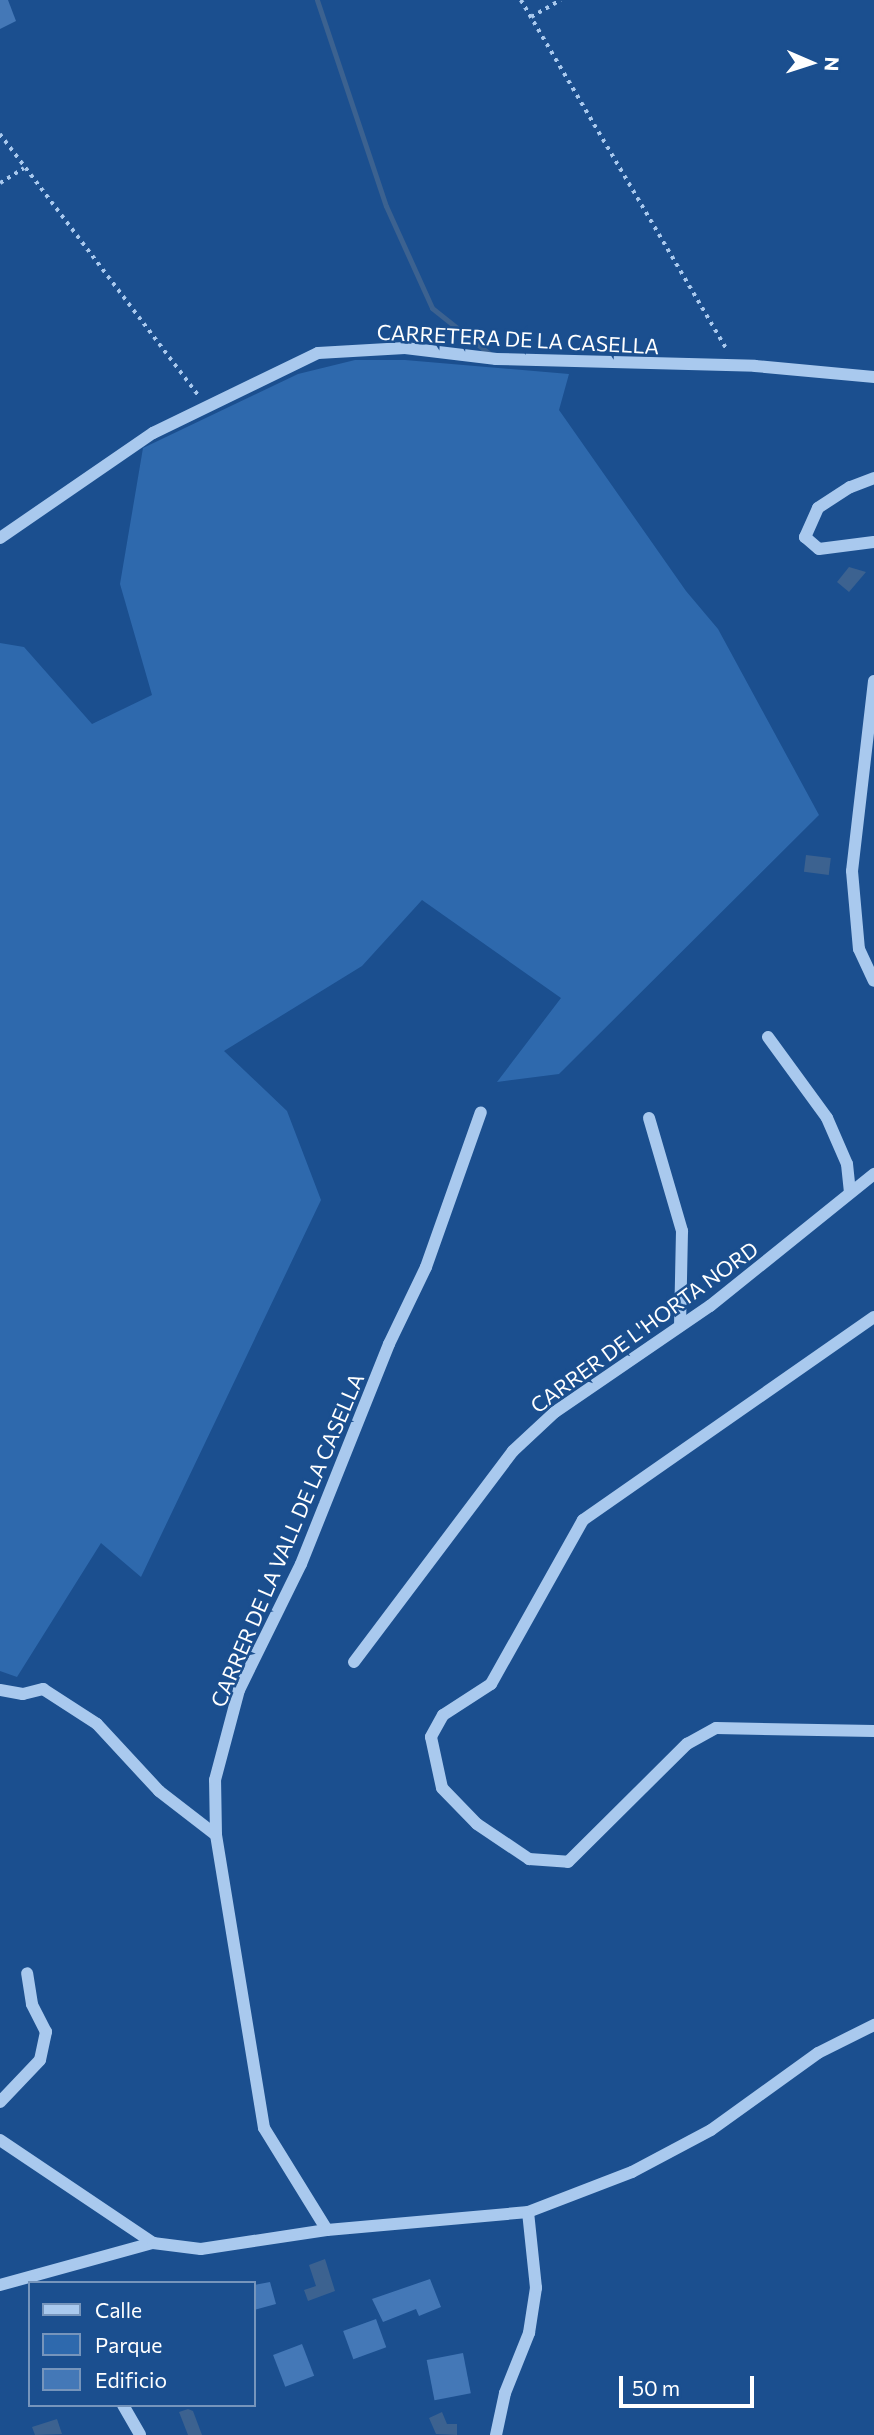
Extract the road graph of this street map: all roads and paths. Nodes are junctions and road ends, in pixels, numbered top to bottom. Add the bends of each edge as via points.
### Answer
1 (521, 0) edge
2 (559, 0) edge
3 (531, 17) junction
4 (0, 134) edge
5 (24, 168) junction
6 (0, 183) edge
7 (737, 366) junction
8 (874, 377) edge
9 (206, 406) junction
10 (874, 478) edge
11 (0, 538) edge
12 (874, 542) edge
13 (874, 681) edge
14 (874, 981) edge
15 (768, 1037) dead end
16 (481, 1112) dead end
17 (649, 1118) dead end
18 (874, 1174) edge
19 (850, 1192) junction
20 (874, 1317) edge
21 (680, 1326) junction
22 (354, 1662) dead end
23 (0, 1690) edge
24 (874, 1731) edge
25 (216, 1835) junction
26 (27, 1973) dead end
27 (874, 2025) edge
28 (0, 2102) edge
29 (0, 2140) edge
30 (528, 2212) junction
31 (327, 2230) junction
32 (153, 2243) junction
33 (46, 2270) junction
34 (52, 2281) edge
35 (0, 2285) edge
36 (124, 2407) edge
37 (140, 2435) edge
38 (496, 2435) edge

1 - 3 path
2 - 3 path
3 - 7 path
4 - 5 path
5 - 6 path
5 - 9 path
7 - 8 street, CARRETERA DE LA CASELLA
7 - 9 street, CARRETERA DE LA CASELLA via 576,364 404,348 318,353
9 - 11 street, CARRETERA DE LA CASELLA via 153,433
10 - 12 street via 850,486 818,508 805,537 819,549
13 - 14 street via 852,871 859,949
15 - 19 street via 827,1118 846,1164
16 - 25 street, CARRER DE LA VALL DE LA CASELLA via 426,1267 389,1344 301,1564 239,1690 215,1780
17 - 21 street via 682,1231
18 - 19 street, CARRER DE L'HORTA NORD
19 - 21 street, CARRER DE L'HORTA NORD
20 - 24 street via 583,1520 491,1684 443,1715 431,1737 442,1788 477,1824 529,1859 568,1862 687,1744 716,1728
21 - 22 street, CARRER DE L'HORTA NORD via 555,1412 513,1451
23 - 25 street via 23,1694 43,1689 97,1724 159,1791
25 - 31 street, CARRER DE LA VALL DE LA CASELLA via 264,2128
26 - 28 street via 32,2004 46,2032 40,2060
27 - 30 street via 818,2053 711,2130 632,2172
29 - 32 street
30 - 31 street
30 - 38 street via 536,2288 529,2333 505,2393
31 - 32 street via 201,2249
32 - 33 street
33 - 34 street
33 - 35 street
36 - 37 street

